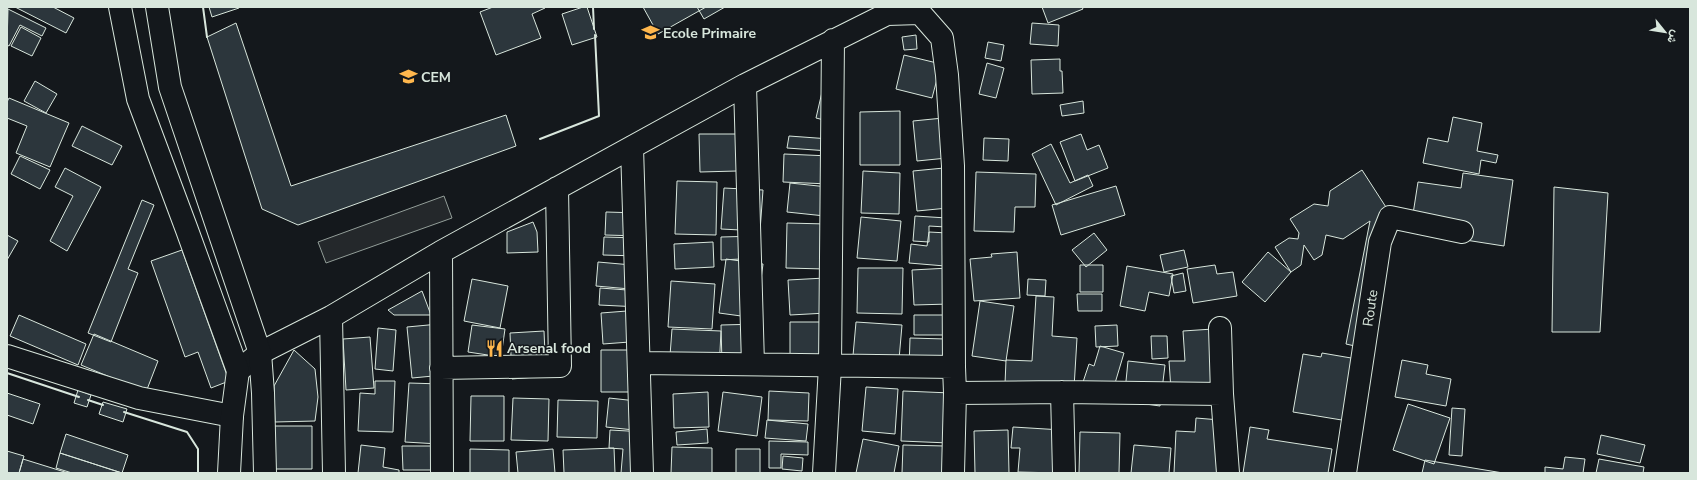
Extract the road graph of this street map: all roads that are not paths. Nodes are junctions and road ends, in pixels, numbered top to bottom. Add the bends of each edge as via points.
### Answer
1 (120, 7) edge
2 (156, 7) edge
3 (924, 10) edge
4 (833, 40) junction
5 (745, 85) junction
6 (632, 147) junction
7 (557, 188) junction
8 (1462, 232) dead end
9 (441, 252) junction
10 (331, 317) junction
11 (1220, 328) dead end
12 (260, 353) junction
13 (7, 356) edge
14 (639, 362) junction
15 (753, 364) junction
16 (830, 366) junction
17 (954, 367) junction
18 (441, 368) junction
19 (238, 371) junction
20 (1062, 392) junction
21 (955, 393) junction
22 (1222, 394) junction
23 (232, 416) junction
24 (229, 473) edge
25 (265, 473) edge
26 (334, 473) edge
27 (442, 473) edge
28 (642, 473) edge
29 (824, 473) edge
30 (953, 473) edge
31 (1064, 473) edge
32 (1228, 473) edge
33 (1345, 473) edge

1 - 19 street via 138,99
2 - 12 street via 170,87
3 - 4 street via 887,14
3 - 17 street via 942,38 947,74 953,166
4 - 5 street
4 - 16 street
5 - 6 street
5 - 15 street
6 - 7 street
6 - 14 street
7 - 9 street
7 - 18 street via 560,366
8 - 33 street, Route via 1390,217 1380,242
9 - 10 street
9 - 18 street
10 - 12 street
10 - 26 street
11 - 22 street
12 - 19 street
12 - 25 street
13 - 23 street via 139,398
14 - 15 street
14 - 28 street
15 - 16 street
16 - 17 street
16 - 29 street
17 - 21 street
18 - 27 street
19 - 23 street
20 - 21 street
20 - 22 street
20 - 31 street
21 - 30 street
22 - 32 street
23 - 24 street

